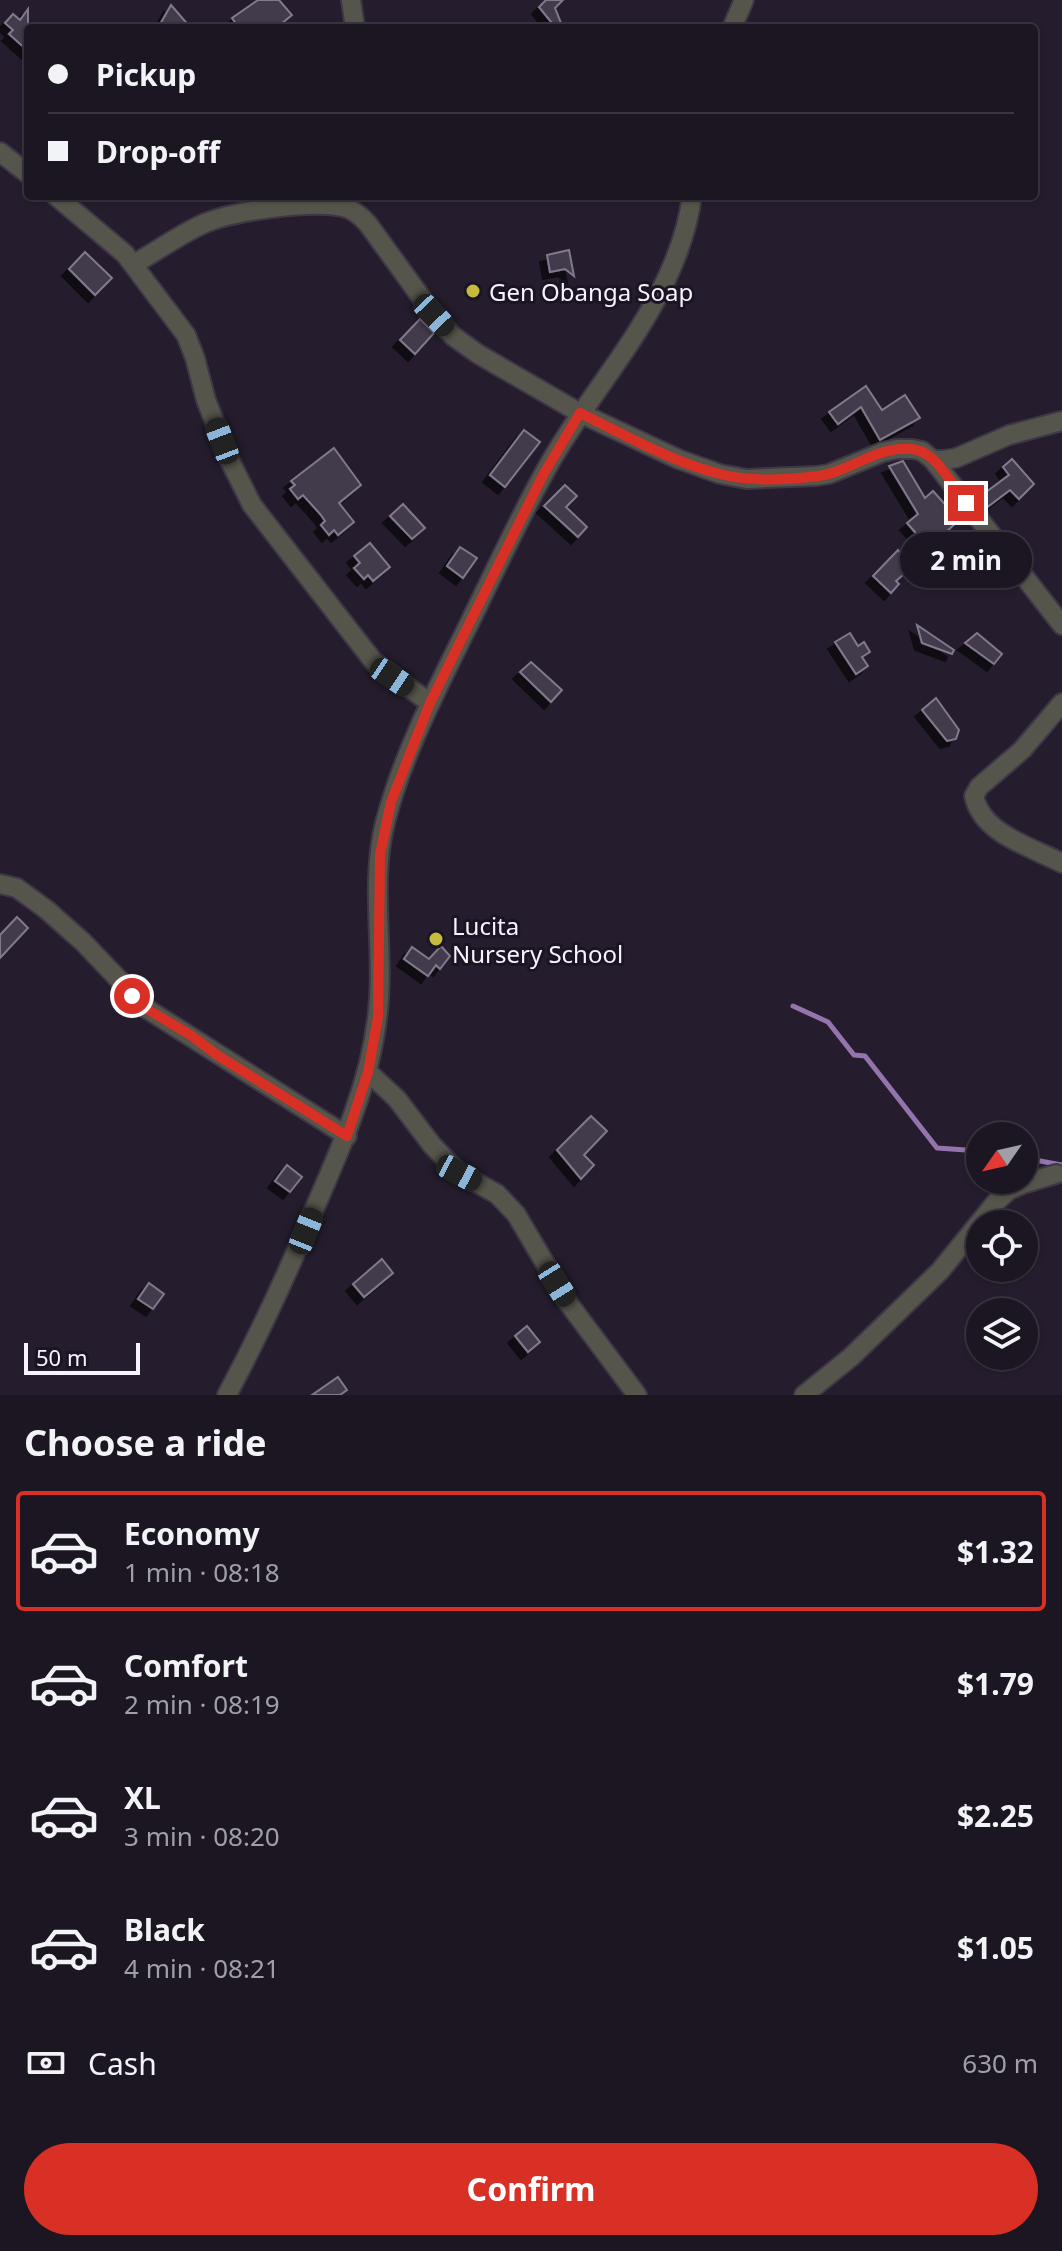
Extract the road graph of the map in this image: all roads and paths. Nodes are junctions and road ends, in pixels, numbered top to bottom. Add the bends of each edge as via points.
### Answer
1 (351, 0) edge
2 (744, 0) edge
3 (354, 24) edge
4 (734, 24) edge
5 (0, 152) edge
6 (24, 171) edge
7 (61, 200) edge
8 (691, 200) edge
9 (134, 264) junction
10 (580, 413) junction
11 (1062, 421) edge
12 (933, 460) junction
13 (1062, 625) edge
14 (430, 703) junction
15 (1062, 703) edge
16 (1062, 863) edge
17 (0, 884) edge
18 (368, 1072) junction
19 (347, 1136) junction
20 (1056, 1174) dead end
21 (227, 1395) edge
22 (637, 1395) edge
23 (804, 1395) edge

1 - 3 street
2 - 4 street
5 - 6 street
7 - 9 street
8 - 10 street via 659,297
9 - 10 street via 188,231 233,213 344,207 368,224 453,336
9 - 14 street via 191,345 206,400 252,505 365,653
10 - 12 street via 678,459 747,479 829,474 897,449 922,451
10 - 14 street via 543,475
11 - 12 street via 1009,435 956,458
12 - 13 street
14 - 18 street via 384,826 378,1017
15 - 16 street via 974,796 977,811 993,828
17 - 19 street via 27,894 55,917 147,1009
18 - 19 street
18 - 22 street via 459,1173 497,1194 516,1214 569,1304
19 - 21 street
20 - 23 street via 1009,1190 940,1271

